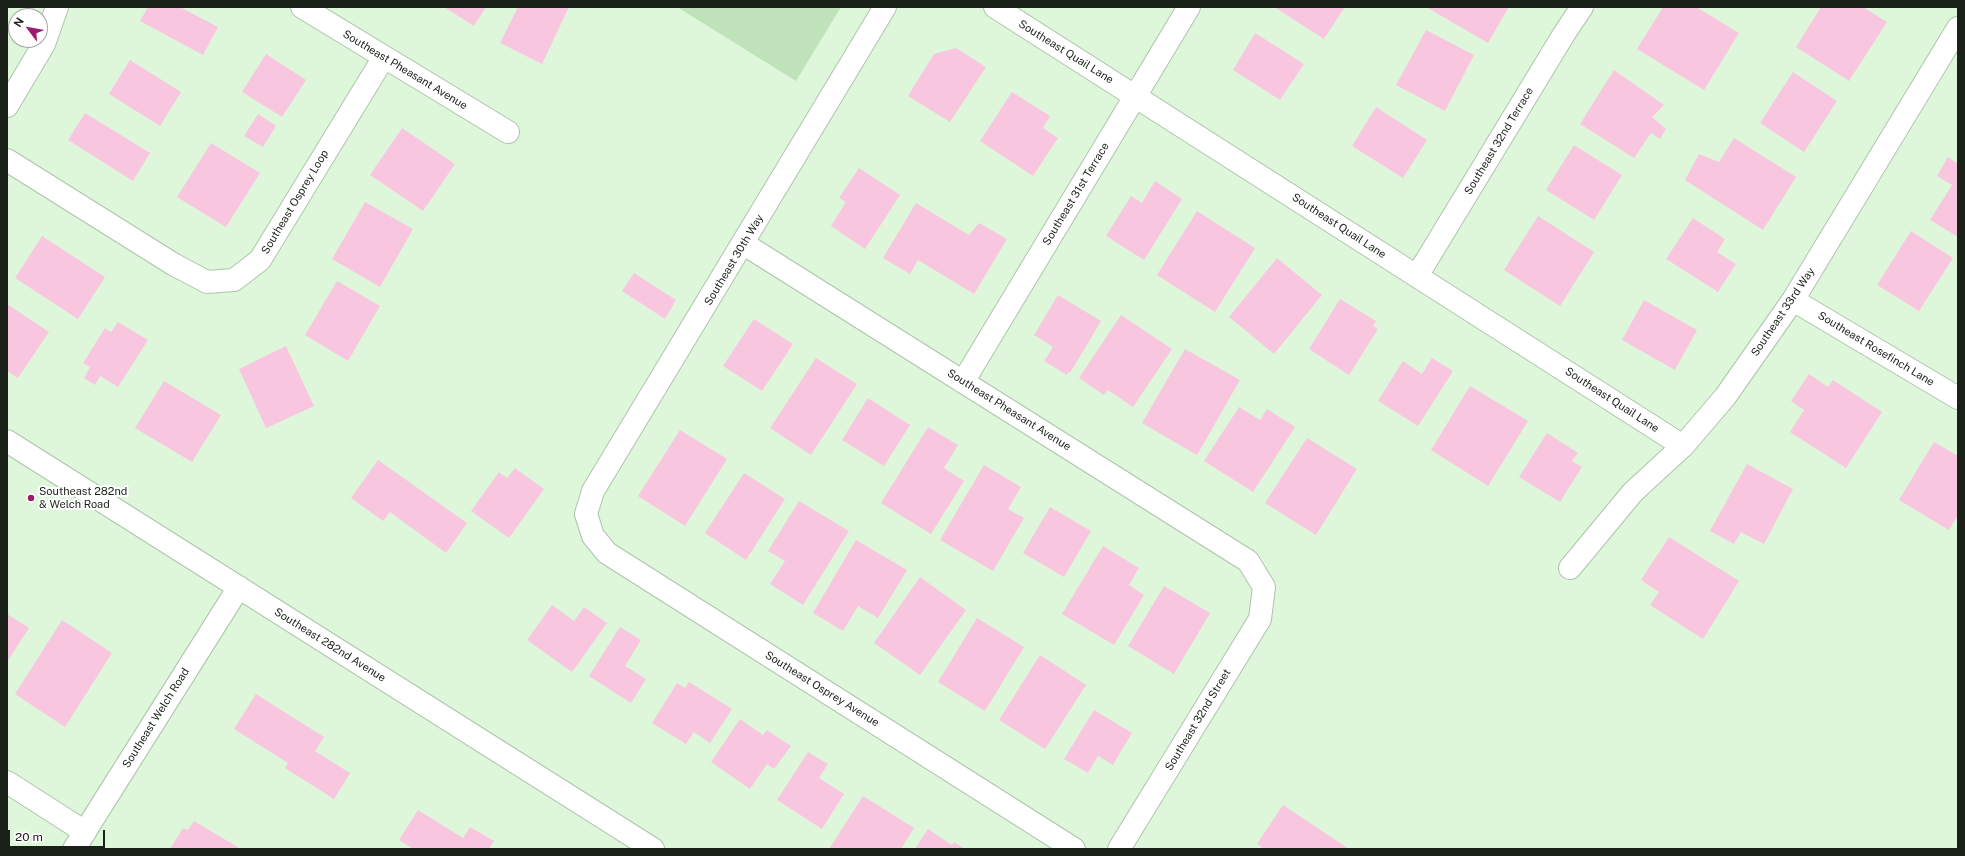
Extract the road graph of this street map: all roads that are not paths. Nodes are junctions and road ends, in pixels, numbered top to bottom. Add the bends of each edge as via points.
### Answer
1 (57, 7) edge
2 (302, 7) edge
3 (885, 7) edge
4 (995, 7) edge
5 (1190, 7) edge
6 (1582, 7) edge
7 (1958, 28) edge
8 (384, 57) junction
9 (1136, 96) junction
10 (7, 106) edge
11 (508, 132) dead end
12 (7, 160) edge
13 (744, 244) junction
14 (1417, 276) junction
15 (1793, 300) junction
16 (963, 382) junction
17 (1958, 398) edge
18 (7, 441) edge
19 (1683, 446) junction
20 (586, 514) joint
21 (1570, 568) dead end
22 (239, 587) junction
23 (1264, 587) joint
24 (7, 782) edge
25 (80, 840) edge
26 (653, 849) edge
27 (1074, 849) edge
28 (1119, 849) edge

1 - 10 street via 44,44
2 - 8 street, Southeast Pheasant Avenue
3 - 13 street, Southeast 30th Way
4 - 9 street, Southeast Quail Lane
5 - 9 street, Southeast 31st Terrace
6 - 14 street, Southeast 32nd Terrace
7 - 15 street, Southeast 33rd Way
8 - 11 street, Southeast Pheasant Avenue
8 - 12 street, Southeast Osprey Loop via 260,260 234,280 207,282 173,264
9 - 14 street, Southeast Quail Lane
9 - 16 street, Southeast 31st Terrace
13 - 16 street, Southeast Pheasant Avenue
13 - 20 street, Southeast 30th Way via 593,491
14 - 19 street, Southeast Quail Lane
15 - 17 street, Southeast Rosefinch Lane
15 - 19 street, Southeast 33rd Way via 1725,397
16 - 23 street, Southeast Pheasant Avenue via 1248,561
18 - 22 street, Southeast 282nd Avenue
19 - 21 street, Southeast 33rd Way via 1633,492
20 - 27 street, Southeast Osprey Avenue via 593,536 606,553
22 - 25 street, Southeast Welch Road
22 - 26 street, Southeast 282nd Avenue
23 - 28 street, Southeast 32nd Street via 1260,619
24 - 25 street

